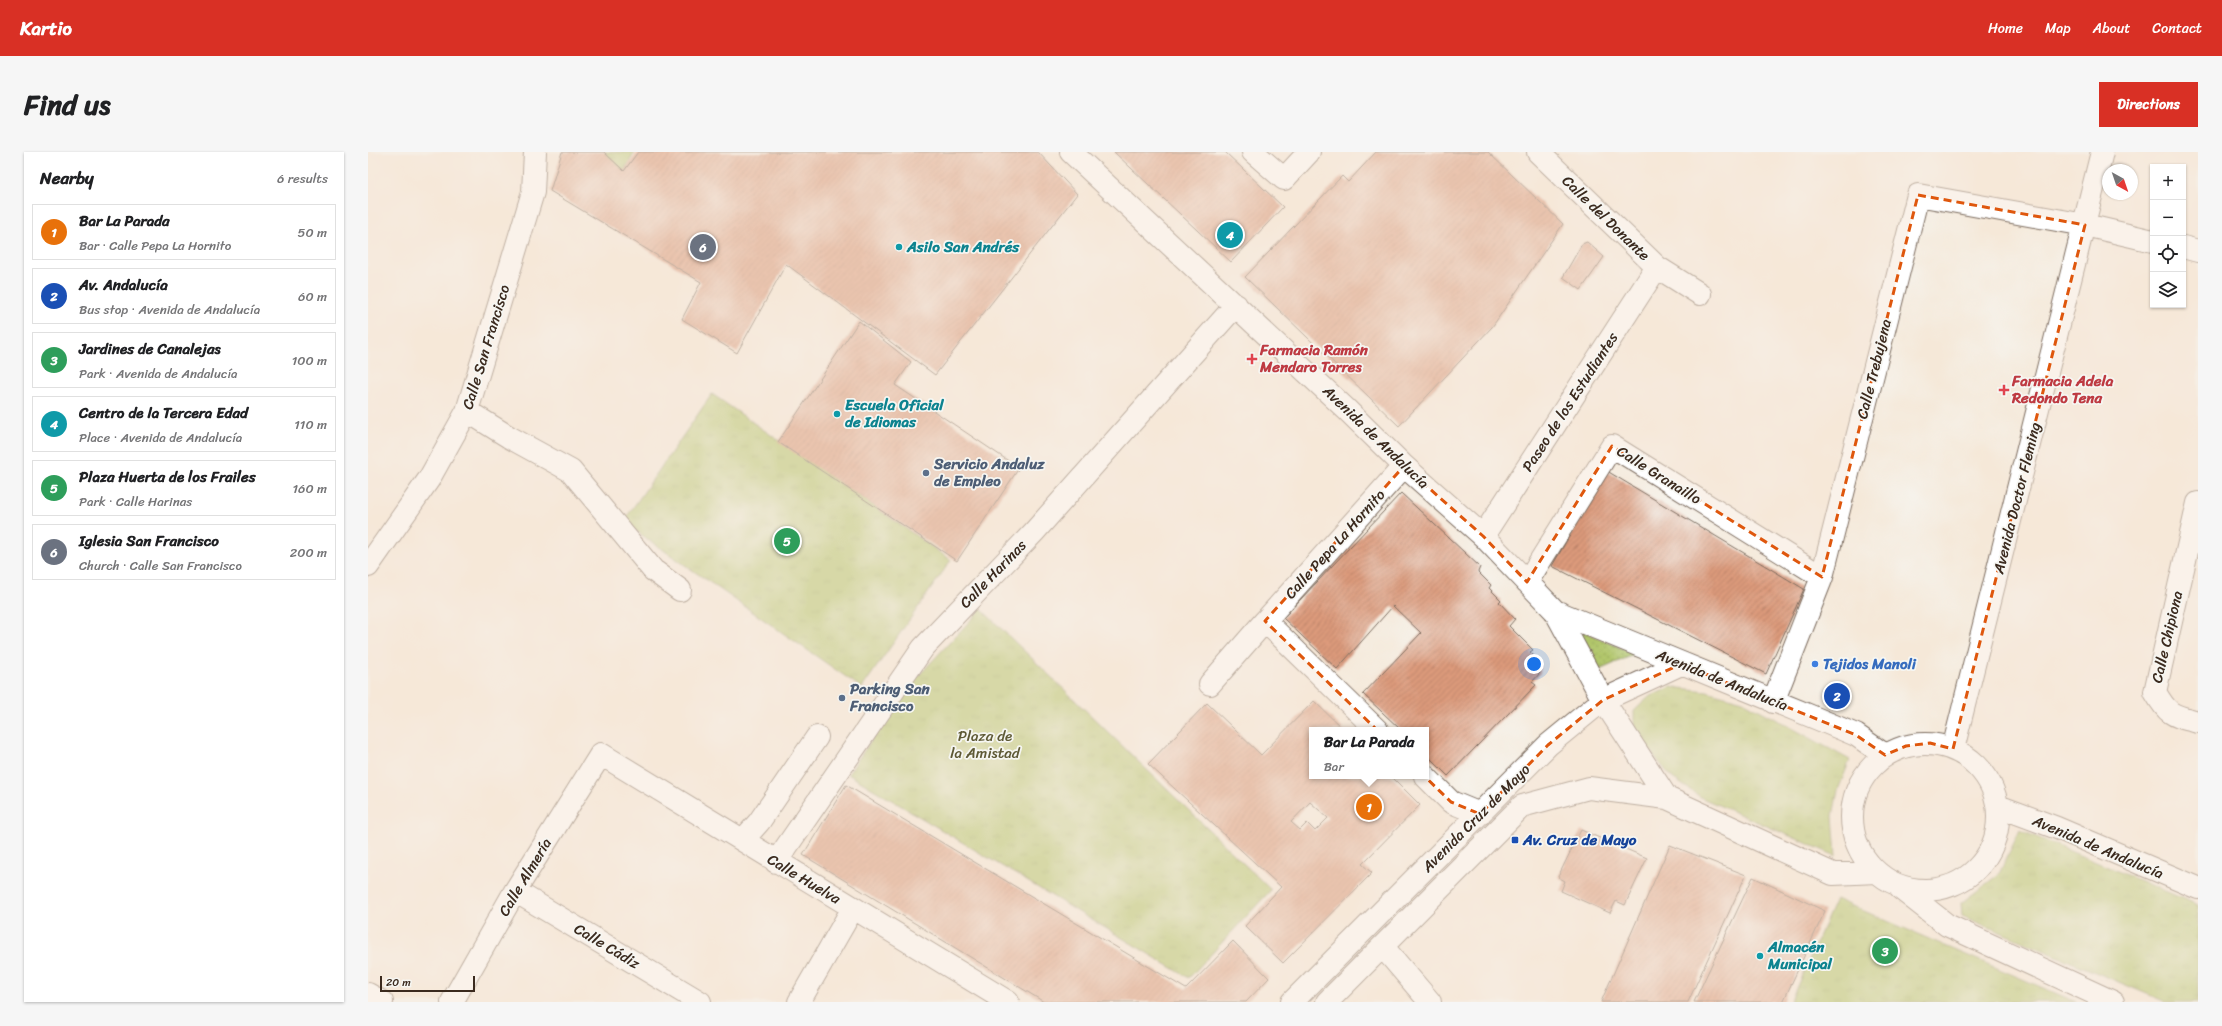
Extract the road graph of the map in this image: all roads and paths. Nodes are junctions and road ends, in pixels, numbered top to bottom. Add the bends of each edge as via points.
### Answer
1 (535, 152) edge
2 (1071, 152) edge
3 (1253, 152) edge
4 (1309, 152) edge
5 (1538, 152) edge
6 (2102, 152) edge
7 (2085, 225) junction
8 (2150, 240) edge
9 (2186, 248) edge
10 (2198, 251) edge
11 (1657, 267) junction
12 (1700, 294) dead end
13 (1236, 305) junction
14 (467, 411) junction
15 (1404, 466) junction
16 (2198, 503) edge
17 (1483, 536) junction
18 (368, 566) edge
19 (1822, 577) junction
20 (1527, 582) junction
21 (680, 590) dead end
22 (1555, 611) junction
23 (1265, 621) junction
24 (1681, 664) junction
25 (1210, 684) dead end
26 (1603, 700) junction
27 (1773, 702) junction
28 (2198, 722) edge
29 (1374, 727) edge
30 (817, 736) dead end
31 (1954, 748) junction
32 (601, 754) joint
33 (1885, 755) junction
34 (1428, 779) edge
35 (1667, 798) junction
36 (1998, 806) junction
37 (1480, 814) junction
38 (743, 840) junction
39 (776, 862) junction
40 (1877, 872) junction
41 (1896, 884) junction
42 (2198, 888) edge
43 (515, 891) junction
44 (853, 908) junction
45 (1383, 947) junction
46 (368, 994) edge
47 (1426, 1001) edge
48 (382, 1002) edge
49 (452, 1002) edge
50 (700, 1002) edge
51 (799, 1002) edge
52 (1008, 1002) edge
53 (1292, 1002) edge
54 (1328, 1002) edge
55 (2113, 1002) edge

1 - 14 street, Calle San Francisco via 533,192
2 - 13 street, Avenida de Andalucía
3 - 4 street via 1284,179
5 - 11 street, Calle del Donante
6 - 7 street, Avenida Doctor Fleming
7 - 8 street
7 - 19 street, Calle Trebujena via 1918,195
7 - 31 street, Avenida Doctor Fleming
9 - 10 street
11 - 12 street, Calle del Donante
11 - 17 street, Paseo de los Estudiantes
13 - 15 street, Avenida de Andalucía
13 - 39 street, Calle Harinas via 1034,532 923,648
14 - 18 street, Calle San Francisco via 429,479
14 - 21 street via 571,471 653,570
15 - 17 street, Avenida de Andalucía
15 - 23 street, Calle Pepa La Hornito
16 - 28 street, Calle Chipiona via 2155,692 2165,710
17 - 20 street, Avenida de Andalucía
19 - 20 street, Calle Granaillo via 1612,446
19 - 27 street, Calle Trebujena
20 - 22 street, Avenida de Andalucía
22 - 24 street, Avenida de Andalucía
22 - 26 street, Avenida de Andalucía
23 - 25 street, Calle Pepa La Hornito
23 - 29 street
24 - 26 street, Avenida Cruz de Mayo
24 - 27 street, Avenida de Andalucía
26 - 35 street, Avenida de Andalucía
26 - 37 street, Avenida Cruz de Mayo via 1548,745
27 - 33 street, Avenida de Andalucía via 1856,736
30 - 38 street via 759,822
31 - 33 street via 1930,743 1906,746
31 - 36 street via 1975,762 1991,782
32 - 38 street, Calle Huelva
32 - 43 street, Calle Almería
33 - 40 street via 1870,768 1853,802 1852,821 1856,840 1864,857
34 - 37 street via 1451,802
35 - 40 street via 1833,874
35 - 45 street, Avenida Cruz de Mayo via 1588,788 1522,806
36 - 41 street via 1998,832 1988,856 1970,875 1947,887 1921,891
36 - 42 street, Avenida de Andalucía via 2057,828
37 - 53 street, Avenida Cruz de Mayo
38 - 39 street, Calle Huelva
39 - 44 street, Calle Huelva
40 - 41 street
41 - 55 street via 1947,925
43 - 49 street, Calle Almería
43 - 50 street, Calle Cádiz
44 - 51 street
44 - 52 street, Calle Huelva
45 - 47 street
45 - 54 street, Avenida Cruz de Mayo
46 - 48 street

